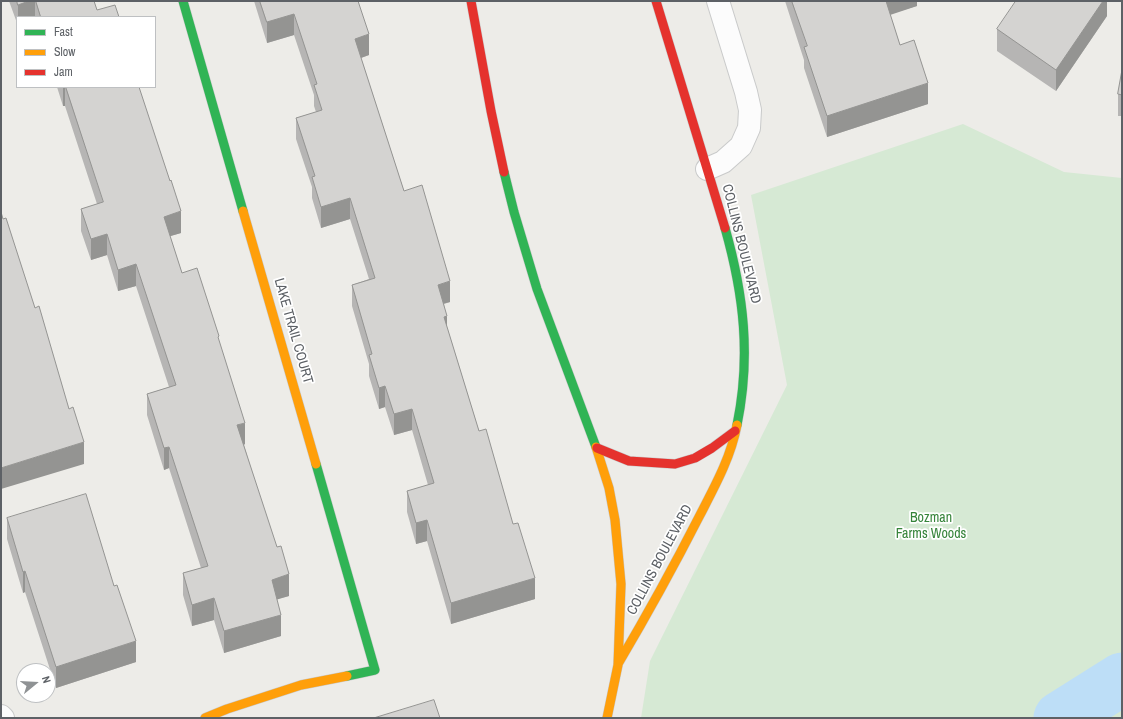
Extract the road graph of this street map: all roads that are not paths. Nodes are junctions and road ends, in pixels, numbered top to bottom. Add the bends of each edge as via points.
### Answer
1 (183, 1) edge
2 (471, 1) edge
3 (656, 1) edge
4 (718, 1) edge
5 (707, 169) junction
6 (735, 431) junction
7 (597, 448) junction
8 (618, 665) junction
9 (205, 718) edge
10 (607, 718) edge

1 - 9 street, LAKE TRAIL COURT via 375,670 301,685
2 - 7 street, COLLINS BOULEVARD via 491,111 514,212 538,288
3 - 5 street, COLLINS BOULEVARD
4 - 5 street via 746,92 750,110 749,128 741,146 723,162
5 - 6 street, COLLINS BOULEVARD via 740,289 745,328 741,398
6 - 7 street via 695,458 675,464 649,464 629,460
6 - 8 street, COLLINS BOULEVARD via 724,466 691,535
7 - 8 street, COLLINS BOULEVARD via 609,488 619,554 621,584
8 - 10 street, COLLINS BOULEVARD

